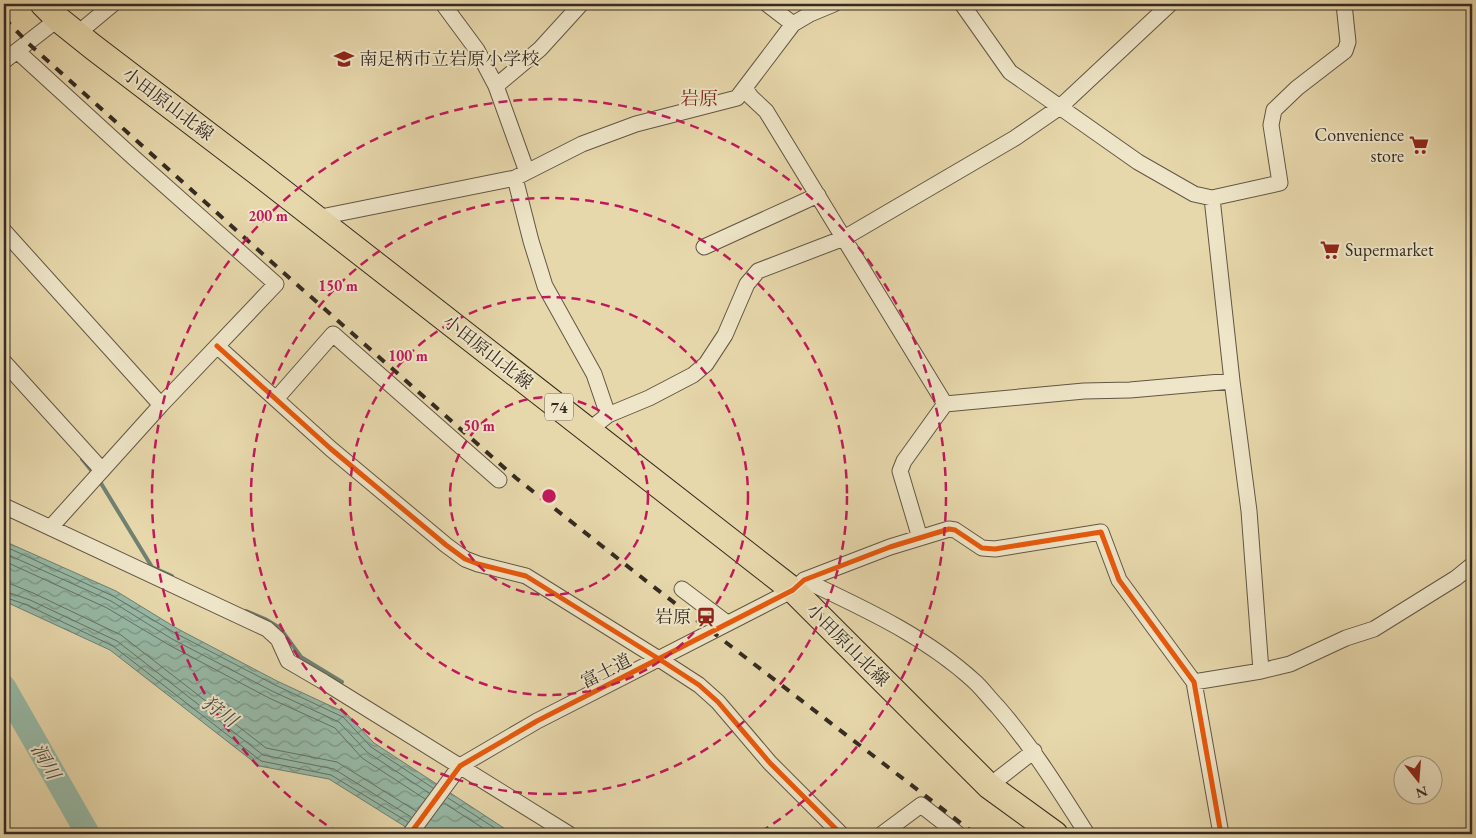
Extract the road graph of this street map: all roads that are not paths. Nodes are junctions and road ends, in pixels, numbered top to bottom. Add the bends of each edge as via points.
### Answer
1 (113, 4) edge
2 (444, 4) edge
3 (581, 4) edge
4 (767, 4) edge
5 (834, 4) edge
6 (962, 4) edge
7 (1170, 4) edge
8 (1344, 4) edge
9 (59, 19) edge
10 (793, 24) junction
11 (17, 51) junction
12 (4, 61) edge
13 (496, 86) junction
14 (745, 88) junction
15 (1060, 107) junction
16 (521, 175) junction
17 (818, 195) junction
18 (1212, 198) junction
19 (316, 218) junction
20 (4, 231) edge
21 (844, 238) junction
22 (704, 247) dead end
23 (217, 346) junction
24 (4, 362) edge
25 (1232, 382) junction
26 (276, 399) junction
27 (945, 404) junction
28 (161, 405) junction
29 (608, 414) junction
30 (589, 430) junction
31 (102, 470) junction
32 (499, 480) dead end
33 (4, 506) edge
34 (51, 528) junction
35 (920, 538) junction
36 (1472, 564) edge
37 (798, 585) junction
38 (682, 589) dead end
39 (727, 623) junction
40 (659, 659) junction
41 (1261, 671) junction
42 (1194, 682) junction
43 (1034, 752) junction
44 (459, 768) junction
45 (989, 786) junction
46 (410, 834) edge
47 (569, 834) edge
48 (841, 834) edge
49 (882, 834) edge
50 (958, 834) edge
51 (1055, 834) edge
52 (1087, 834) edge
53 (1221, 834) edge

1 - 9 street
2 - 13 street via 477,50
3 - 13 street via 540,49
4 - 10 street
5 - 10 street
6 - 15 street via 1010,72
7 - 15 street
8 - 18 street via 1348,42 1345,51 1296,88 1274,110 1271,125 1280,183
9 - 11 street
9 - 19 main road, 小田原山北線 / 74
10 - 14 street
11 - 12 street
11 - 23 street via 276,284
13 - 16 street
14 - 16 street via 737,98 636,124 582,144
14 - 17 street via 766,112
15 - 18 street via 1138,162 1194,194
15 - 21 street via 988,154
16 - 19 street
16 - 29 street via 531,241 545,286 594,374
17 - 21 street
17 - 22 street
18 - 25 street
19 - 30 main road, 小田原山北線 / 74
20 - 28 street
21 - 27 street
21 - 29 street via 758,271 747,284 725,335 706,364 693,375 649,398
23 - 26 street
23 - 28 street
24 - 31 street
25 - 27 street
25 - 41 street via 1248,511
26 - 32 street via 333,334
26 - 40 street via 331,449 466,559 526,576
27 - 35 street via 900,471
28 - 31 street
29 - 30 street
30 - 37 main road, 小田原山北線 / 74
31 - 34 street
33 - 34 street
34 - 44 street via 267,629 278,639 288,661
35 - 37 street, 富士道
35 - 42 street, 富士道 via 956,530 982,548 995,549 1101,532 1119,580
36 - 41 street via 1456,578 1374,629 1290,664
37 - 39 street, 富士道
37 - 43 street via 875,614 922,642 976,683
37 - 45 main road, 小田原山北線 / 74
38 - 39 street
39 - 40 street, 富士道
40 - 44 street, 富士道 via 537,721
40 - 48 street via 718,702 770,763
41 - 42 street
42 - 53 street
43 - 45 street
43 - 52 street
44 - 46 street, 富士道
44 - 47 street
45 - 51 main road, 小田原山北線 / 74
49 - 50 street via 921,805

